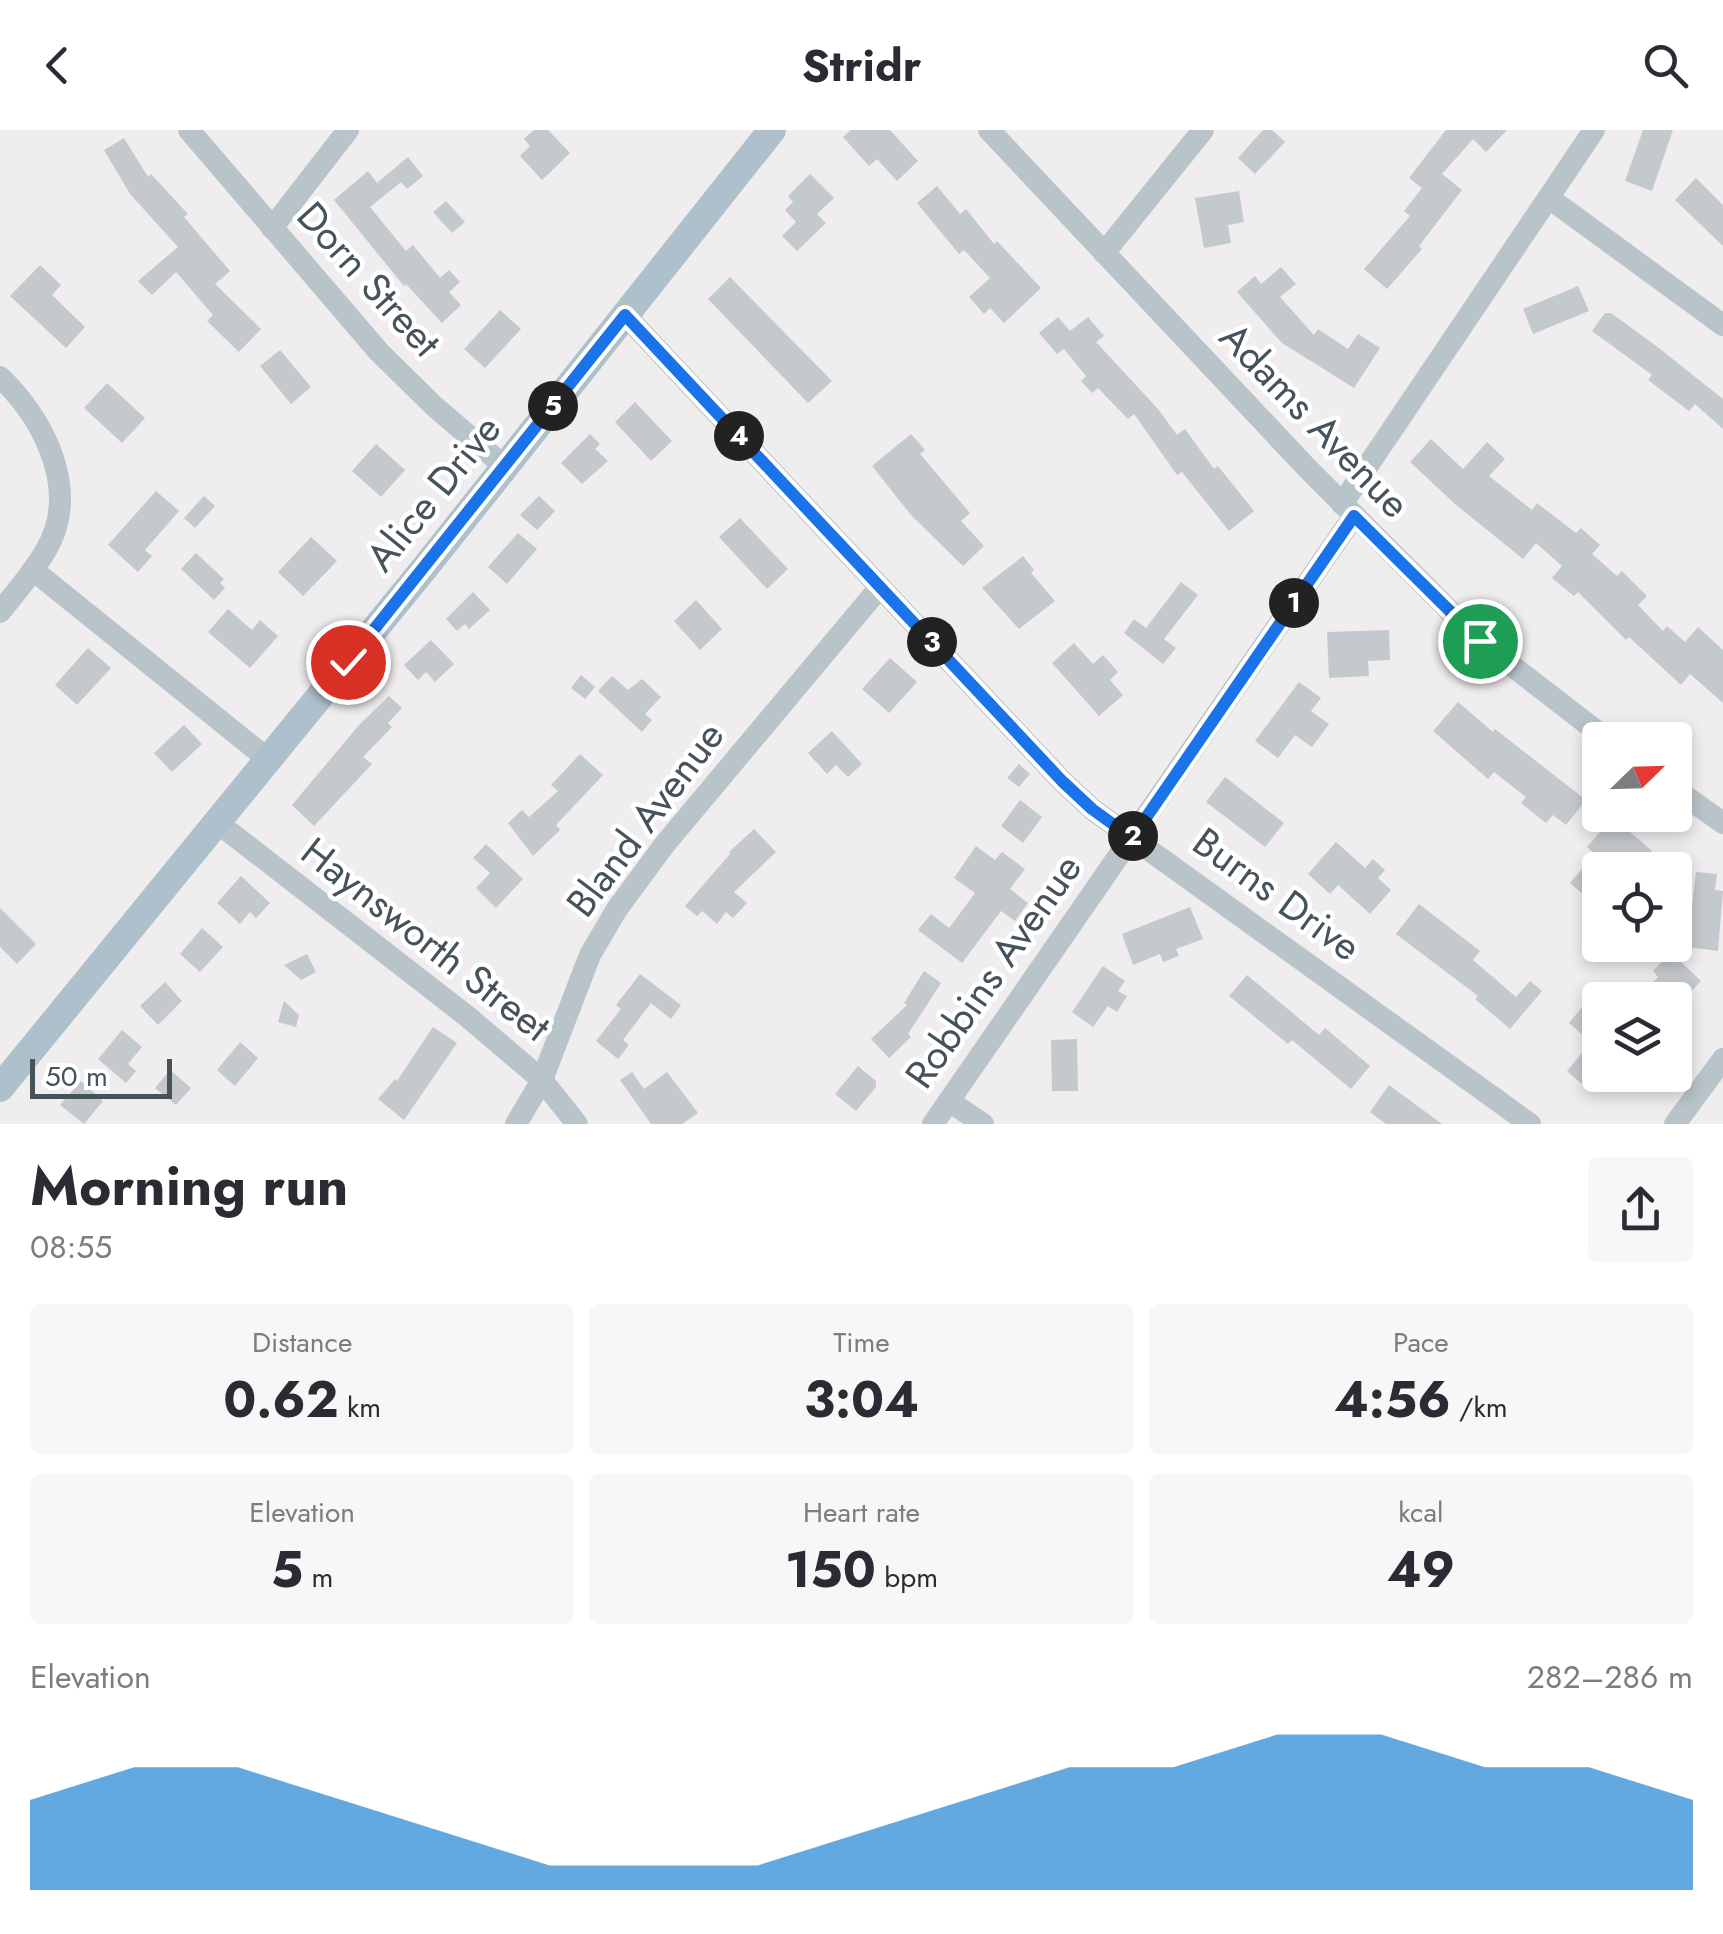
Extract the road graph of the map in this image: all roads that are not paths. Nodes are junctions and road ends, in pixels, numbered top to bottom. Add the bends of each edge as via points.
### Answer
1 (189, 130) edge
2 (348, 130) edge
3 (772, 130) edge
4 (989, 130) edge
5 (1202, 130) edge
6 (1594, 130) edge
7 (1549, 198) junction
8 (272, 228) junction
9 (1104, 252) junction
10 (625, 315) junction
11 (1723, 326) edge
12 (0, 377) edge
13 (505, 467) junction
14 (1348, 510) junction
15 (33, 570) junction
16 (880, 587) junction
17 (0, 612) edge
18 (1585, 722) edge
19 (269, 760) junction
20 (1692, 800) edge
21 (218, 823) junction
22 (1723, 823) edge
23 (1132, 838) junction
24 (1723, 1059) edge
25 (542, 1080) junction
26 (0, 1088) edge
27 (950, 1100) junction
28 (516, 1124) edge
29 (578, 1124) edge
30 (933, 1124) edge
31 (983, 1124) edge
32 (1530, 1124) edge
33 (1675, 1124) edge

1 - 8 street, Dorn Street
2 - 8 street
3 - 10 main road, Alice Drive
4 - 9 street, Adams Avenue
5 - 9 street
6 - 7 street, Robbins Avenue
7 - 11 street
7 - 14 street, Robbins Avenue
8 - 13 street, Dorn Street via 379,352
9 - 14 street, Adams Avenue
10 - 13 main road, Alice Drive
10 - 16 street, Burns Drive
12 - 15 street via 30,411 58,478 57,523
13 - 19 main road, Alice Drive
14 - 18 street, Adams Avenue via 1480,641
14 - 23 street, Robbins Avenue
15 - 17 street
15 - 19 street
16 - 23 street, Burns Drive via 1062,781
16 - 25 street, Bland Avenue via 617,909 590,956
19 - 21 main road, Alice Drive
20 - 22 street
21 - 25 street, Haynsworth Street
21 - 26 main road, Alice Drive
23 - 27 street, Robbins Avenue
23 - 32 street, Burns Drive
24 - 33 street
25 - 28 street, Bland Avenue
25 - 29 street, Haynsworth Street
27 - 30 street, Robbins Avenue
27 - 31 street

